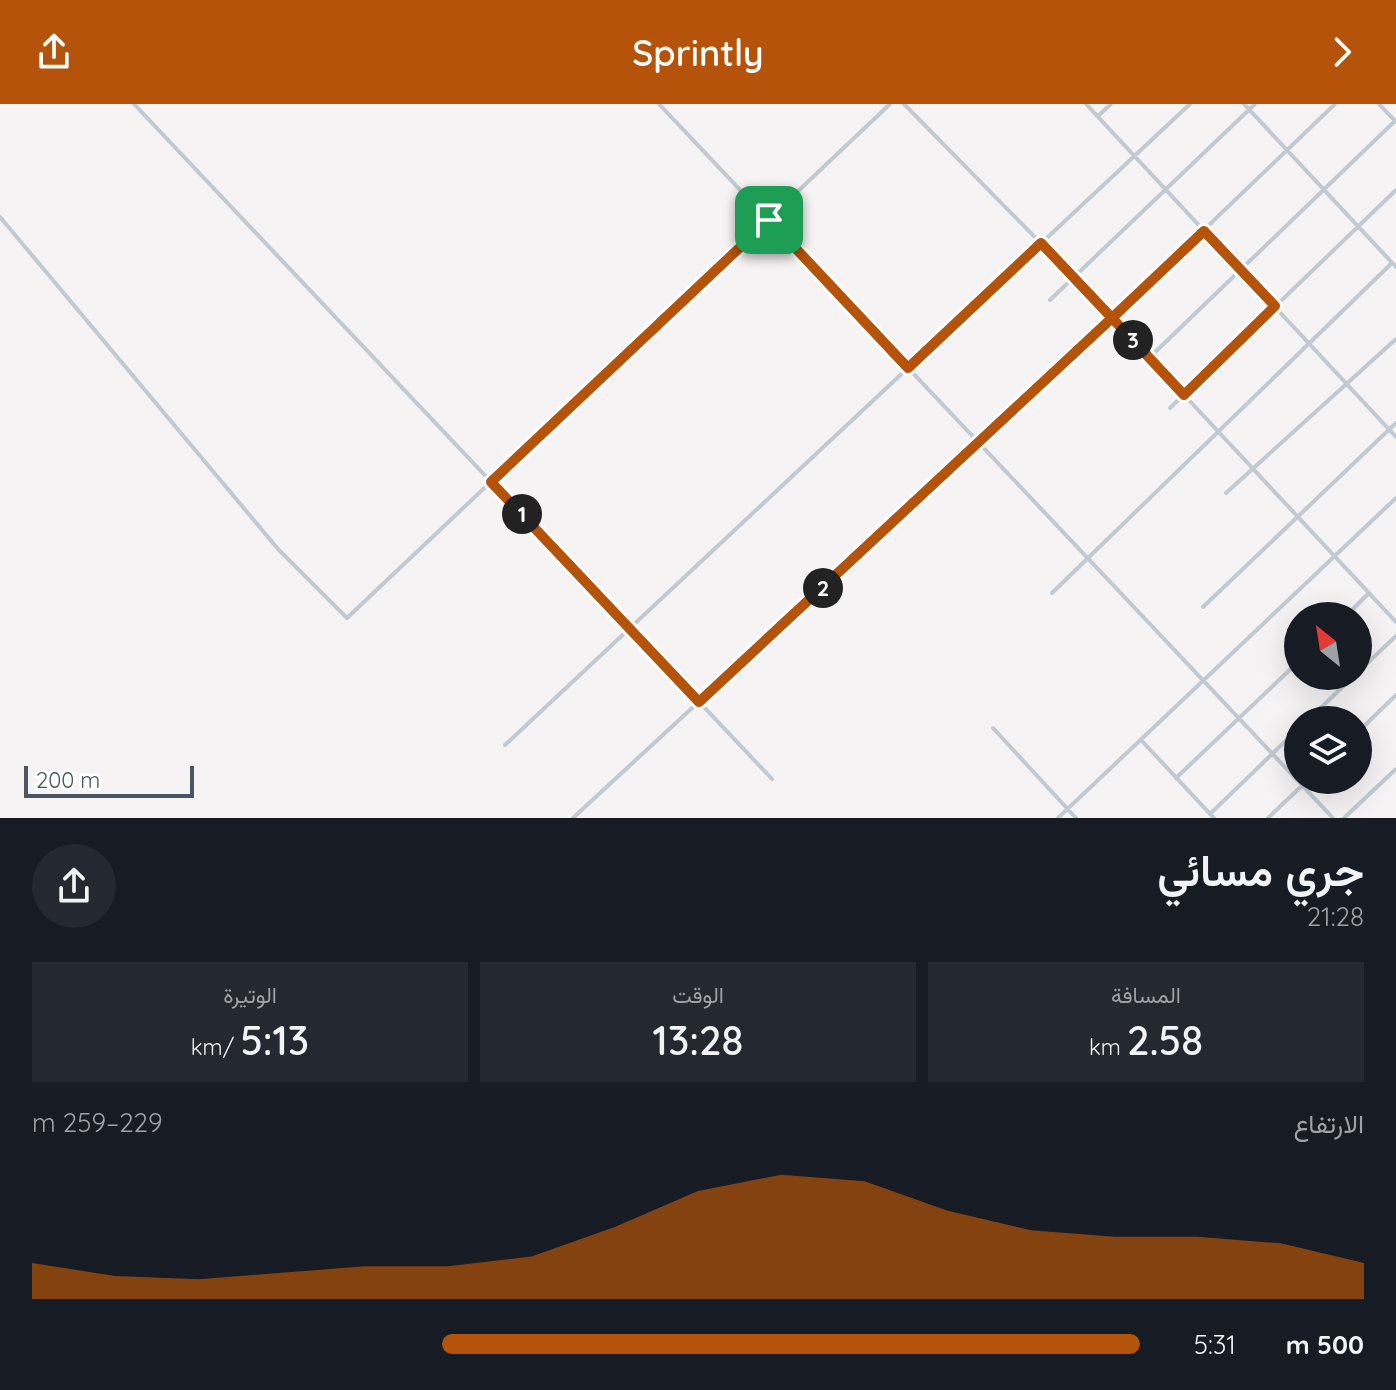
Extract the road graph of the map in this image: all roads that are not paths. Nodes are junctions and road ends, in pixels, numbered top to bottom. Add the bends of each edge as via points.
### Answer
1 (134, 104) edge
2 (659, 104) edge
3 (890, 104) edge
4 (904, 104) edge
5 (1086, 104) edge
6 (1111, 104) edge
7 (1190, 104) edge
8 (1244, 104) edge
9 (1255, 104) edge
10 (1335, 104) edge
11 (1379, 104) edge
12 (1249, 110) junction
13 (1098, 116) junction
14 (1396, 122) edge
15 (1287, 150) junction
16 (1134, 156) junction
17 (1166, 190) junction
18 (1396, 190) edge
19 (1325, 191) junction
20 (0, 217) edge
21 (769, 220) junction
22 (1360, 227) junction
23 (1204, 231) junction
24 (1041, 243) junction
25 (1394, 265) edge
26 (1239, 268) junction
27 (1074, 277) junction
28 (1050, 300) dead end
29 (1275, 306) junction
30 (1112, 318) junction
31 (1396, 339) edge
32 (1310, 344) junction
33 (1148, 359) junction
34 (908, 368) junction
35 (1347, 384) junction
36 (1184, 395) junction
37 (1170, 408) dead end
38 (1396, 423) edge
39 (1389, 429) junction
40 (1219, 432) junction
41 (1396, 437) edge
42 (979, 443) junction
43 (1253, 469) junction
44 (491, 482) junction
45 (1226, 493) dead end
46 (1396, 498) edge
47 (1297, 516) junction
48 (1335, 556) junction
49 (1087, 559) junction
50 (1052, 593) dead end
51 (1369, 593) junction
52 (1360, 602) edge
53 (1203, 607) dead end
54 (1396, 622) edge
55 (630, 628) junction
56 (1396, 636) edge
57 (1372, 659) edge
58 (1284, 675) edge
59 (1203, 681) junction
60 (1339, 690) edge
61 (1396, 695) edge
62 (699, 702) junction
63 (1323, 706) edge
64 (1372, 718) edge
65 (1238, 719) junction
66 (993, 728) dead end
67 (1141, 740) junction
68 (1284, 742) edge
69 (505, 745) dead end
70 (1272, 754) junction
71 (1284, 767) edge
72 (1396, 769) edge
73 (1176, 778) junction
74 (772, 779) dead end
75 (1294, 794) edge
76 (1310, 794) edge
77 (1067, 809) junction
78 (1212, 816) edge
79 (573, 818) edge
80 (1058, 818) edge
81 (1076, 818) edge
82 (1268, 818) edge
83 (1333, 818) edge
84 (1344, 818) edge

1 - 44 street
2 - 21 street
3 - 21 street
4 - 24 street
5 - 13 street
6 - 13 street
7 - 16 street
8 - 12 street
9 - 12 street
10 - 15 street
11 - 14 street
12 - 15 street
12 - 17 street
13 - 16 street
14 - 19 street
15 - 19 street
15 - 23 street
16 - 17 street
16 - 24 street
17 - 23 street
17 - 27 street
18 - 22 street
19 - 22 street
19 - 26 street
20 - 44 street via 278,549 347,618
21 - 34 street
21 - 44 street
22 - 25 street
22 - 29 street
23 - 26 street
23 - 30 street
24 - 27 street
24 - 34 street
25 - 32 street
26 - 29 street
26 - 33 street
27 - 28 street
27 - 30 street
29 - 32 street
29 - 36 street
30 - 33 street
30 - 42 street
31 - 35 street
32 - 35 street
32 - 40 street
33 - 36 street
34 - 42 street
34 - 55 street
35 - 39 street
35 - 43 street
36 - 37 street
36 - 40 street
38 - 39 street
39 - 41 street
39 - 47 street
40 - 43 street
40 - 49 street
42 - 49 street
42 - 62 street
43 - 45 street
43 - 47 street
44 - 55 street
46 - 48 street
47 - 48 street
47 - 53 street
48 - 51 street
48 - 59 street
49 - 50 street
49 - 59 street
51 - 52 street
51 - 54 street
55 - 62 street
55 - 69 street
56 - 57 street
58 - 65 street
59 - 65 street
59 - 67 street
60 - 63 street
61 - 64 street
62 - 74 street
62 - 79 street
65 - 70 street
65 - 73 street
66 - 77 street
67 - 73 street
67 - 77 street
68 - 70 street
70 - 71 street
70 - 78 street
72 - 84 street
73 - 78 street
75 - 82 street
76 - 83 street
77 - 80 street
77 - 81 street

